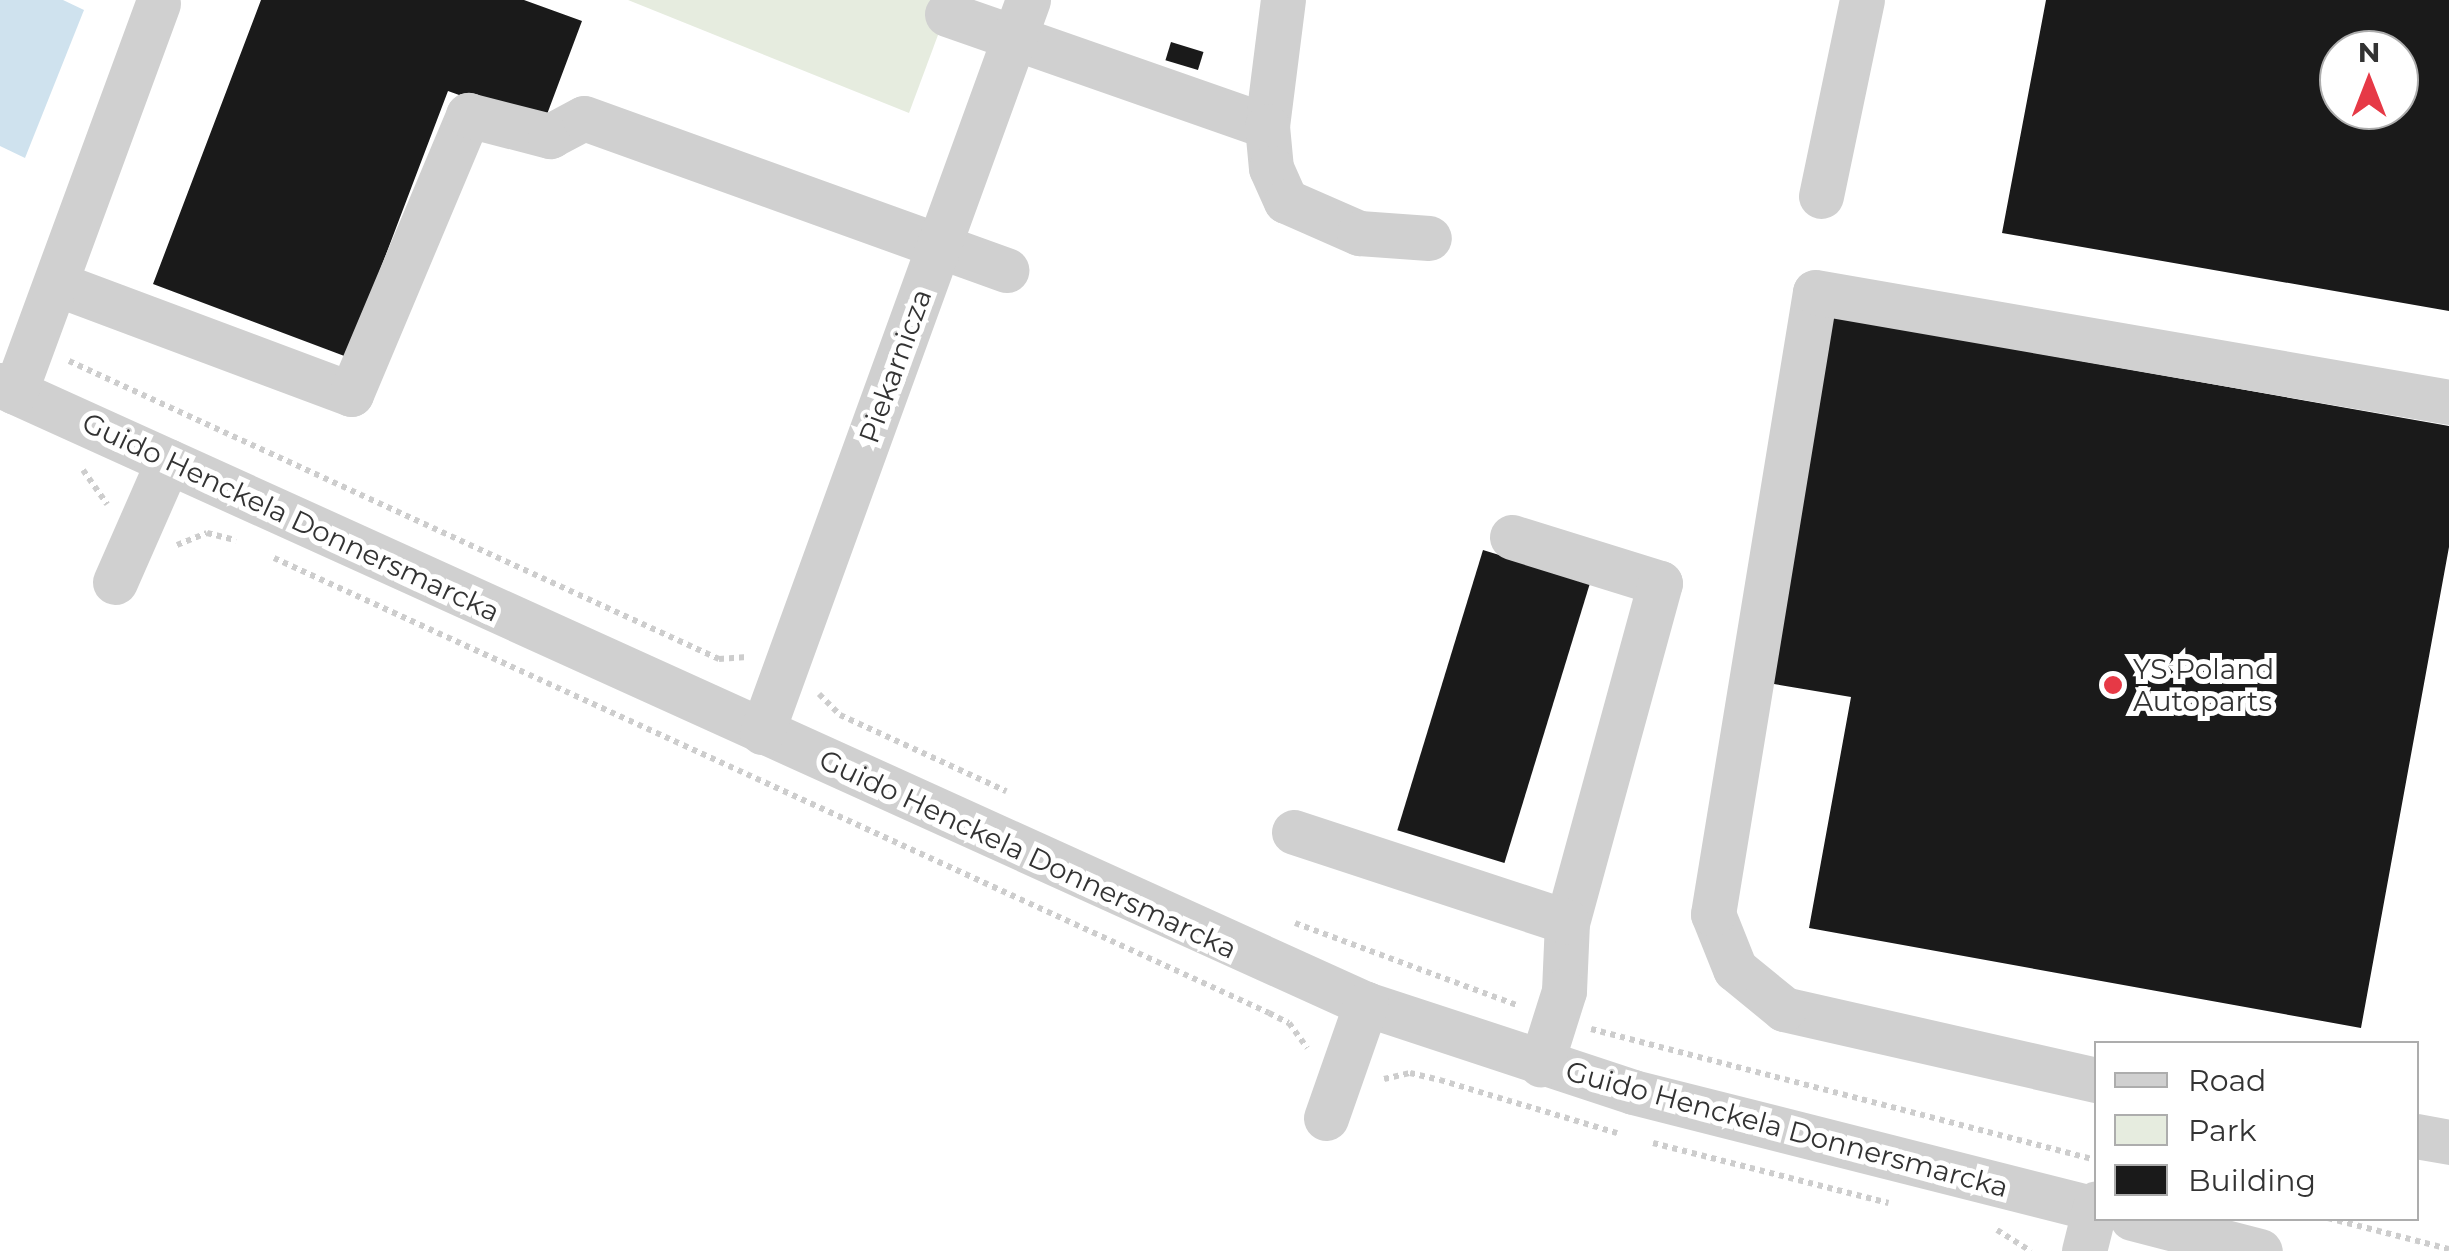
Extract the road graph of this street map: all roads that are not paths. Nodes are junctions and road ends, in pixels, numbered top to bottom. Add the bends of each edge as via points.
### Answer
1 (1283, 0) edge
2 (1862, 0) edge
3 (158, 4) dead end
4 (946, 14) dead end
5 (1021, 18) edge
6 (1267, 126) junction
7 (1821, 196) dead end
8 (1429, 238) dead end
9 (938, 246) junction
10 (1007, 270) dead end
11 (57, 284) junction
12 (8, 388) edge
13 (2449, 402) edge
14 (168, 461) junction
15 (1512, 537) dead end
16 (115, 582) dead end
17 (762, 732) junction
18 (1294, 832) dead end
19 (1566, 922) junction
20 (1366, 1004) junction
21 (1541, 1064) junction
22 (2094, 1080) edge
23 (1326, 1118) dead end
24 (2419, 1137) edge
25 (2449, 1142) edge
26 (2094, 1216) edge
27 (2115, 1221) edge
28 (2260, 1251) edge

1 - 6 street
2 - 7 street
3 - 11 street
4 - 5 street
5 - 6 street
5 - 9 street, Piekarnicza
6 - 8 street via 1271,168 1286,201 1359,233
9 - 10 street
9 - 11 street via 584,118 550,136 468,114 350,394
9 - 17 street, Piekarnicza
11 - 12 street via 34,345
12 - 14 street, Guido Henckela Donnersmarcka
13 - 22 street via 1815,292 1713,914 1735,968 1784,1009
14 - 16 street
14 - 17 street, Guido Henckela Donnersmarcka
15 - 19 street via 1660,583
17 - 20 street, Guido Henckela Donnersmarcka
18 - 19 street
19 - 21 street via 1564,991
20 - 21 street, Guido Henckela Donnersmarcka
20 - 23 street
21 - 26 street, Guido Henckela Donnersmarcka
24 - 25 street
27 - 28 street, Guido Henckela Donnersmarcka

